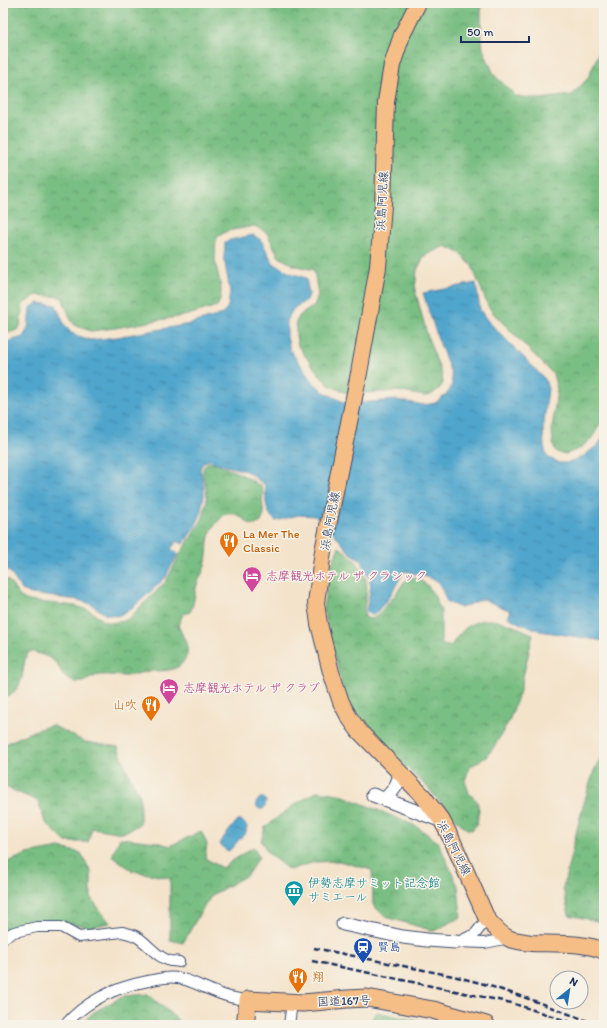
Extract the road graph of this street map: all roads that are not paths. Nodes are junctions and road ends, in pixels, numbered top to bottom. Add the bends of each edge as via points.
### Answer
1 (418, 3) edge
2 (400, 773) junction
3 (442, 821) junction
4 (487, 919) junction
5 (343, 924) dead end
6 (3, 938) edge
7 (509, 938) junction
8 (456, 942) junction
9 (604, 951) edge
10 (179, 962) dead end
11 (248, 1000) junction
12 (292, 1003) junction
13 (65, 1025) edge
14 (245, 1025) edge
15 (289, 1025) edge
16 (486, 1025) edge

1 - 2 main road, 浜島阿児線 via 402,34 392,65 386,102 378,267 323,551 316,603 318,624 341,702 359,731
2 - 3 main road, 浜島阿児線
2 - 3 street via 393,792 379,797
3 - 4 main road, 浜島阿児線
4 - 7 main road, 浜島阿児線
4 - 8 street via 475,934
5 - 8 street via 403,937
6 - 10 street via 14,932 37,927 61,927 79,937 122,932 138,937 161,957
7 - 8 street via 485,943
7 - 9 main road, 浜島阿児線 via 522,942 584,945
11 - 12 highway, 国道167号
11 - 13 street via 226,996 178,978 158,979 132,984 109,993 92,1002
11 - 14 highway
12 - 15 street
12 - 16 highway, 国道167号 via 367,998 433,1010

